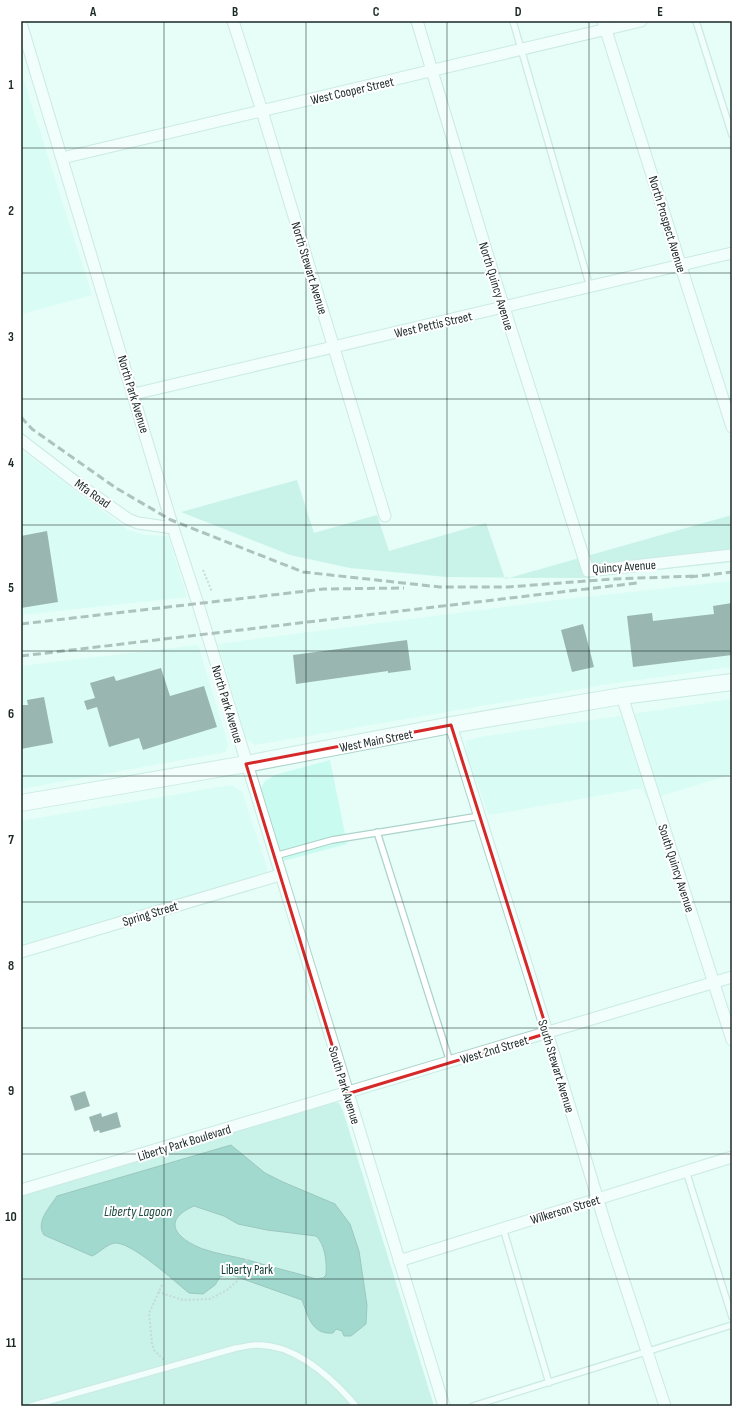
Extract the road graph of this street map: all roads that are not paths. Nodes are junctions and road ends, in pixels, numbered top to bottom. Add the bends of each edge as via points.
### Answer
1 (233, 21) edge
2 (417, 21) edge
3 (512, 21) edge
4 (641, 21) edge
5 (696, 21) edge
6 (21, 24) edge
7 (605, 25) edge
8 (522, 50) junction
9 (432, 71) junction
10 (262, 111) junction
11 (732, 135) edge
12 (62, 158) junction
13 (732, 253) edge
14 (681, 265) junction
15 (590, 287) junction
16 (504, 308) junction
17 (334, 347) junction
18 (134, 394) junction
19 (732, 427) edge
20 (21, 440) edge
21 (385, 516) dead end
22 (173, 528) junction
23 (581, 550) joint
24 (732, 555) edge
25 (732, 682) edge
26 (622, 696) junction
27 (451, 725) junction
28 (246, 764) junction
29 (21, 803) edge
30 (480, 816) junction
31 (377, 832) junction
32 (274, 856) junction
33 (280, 875) junction
34 (21, 952) edge
35 (732, 977) edge
36 (714, 982) junction
37 (548, 1033) junction
38 (732, 1040) edge
39 (450, 1062) junction
40 (347, 1094) junction
41 (732, 1157) edge
42 (686, 1171) junction
43 (21, 1190) edge
44 (597, 1199) junction
45 (503, 1228) junction
46 (399, 1261) junction
47 (732, 1317) edge
48 (732, 1325) edge
49 (647, 1352) junction
50 (549, 1383) junction
51 (31, 1406) edge
52 (356, 1406) edge
53 (444, 1406) edge
54 (473, 1406) edge
55 (666, 1406) edge

1 - 10 street, North Stewart Avenue
2 - 9 street, North Quincy Avenue
3 - 8 lane
4 - 7 street, West Cooper Street
5 - 11 lane
6 - 12 street, North Park Avenue
7 - 8 street, West Cooper Street
7 - 14 street, North Prospect Avenue
8 - 9 street, West Cooper Street
8 - 15 lane
9 - 10 street, West Cooper Street
9 - 16 street, North Quincy Avenue
10 - 12 street, West Cooper Street
10 - 17 street, North Stewart Avenue
12 - 18 street, North Park Avenue
13 - 14 street, West Pettis Street
14 - 15 street, West Pettis Street
14 - 19 street, North Prospect Avenue
15 - 16 street, West Pettis Street
16 - 17 street, West Pettis Street
16 - 23 street, North Quincy Avenue
17 - 18 street, West Pettis Street
17 - 21 street, North Stewart Avenue
18 - 22 street, North Park Avenue
20 - 22 street, Mfa Road via 128,519
22 - 28 street, North Park Avenue
23 - 24 street, Quincy Avenue via 588,571
25 - 26 main road, West Main Street
26 - 27 main road, West Main Street
26 - 36 street, South Quincy Avenue
27 - 28 main road, West Main Street
27 - 30 street, South Stewart Avenue
28 - 29 main road, West Main Street
28 - 32 street, South Park Avenue
30 - 31 lane
30 - 37 street, South Stewart Avenue
31 - 32 lane via 332,840
31 - 39 lane
32 - 33 street, South Park Avenue
33 - 34 street, Spring Street
33 - 40 street, South Park Avenue
35 - 36 street, West 2nd Street
36 - 37 street, West 2nd Street
36 - 38 street, South Quincy Avenue
37 - 39 street, West 2nd Street
37 - 44 street, South Stewart Avenue
39 - 40 street, West 2nd Street
40 - 43 street, Liberty Park Boulevard
40 - 46 street, South Park Avenue
41 - 42 street, Wilkerson Street
42 - 44 street, Wilkerson Street
42 - 47 lane
44 - 45 street, Wilkerson Street
44 - 49 street, South Stewart Avenue
45 - 46 street, Wilkerson Street
45 - 50 lane
46 - 53 street, South Park Avenue
48 - 49 lane
49 - 50 lane
49 - 55 street, South Stewart Avenue
50 - 54 lane
51 - 52 lane via 236,1348 258,1345 278,1348 297,1356 340,1387

